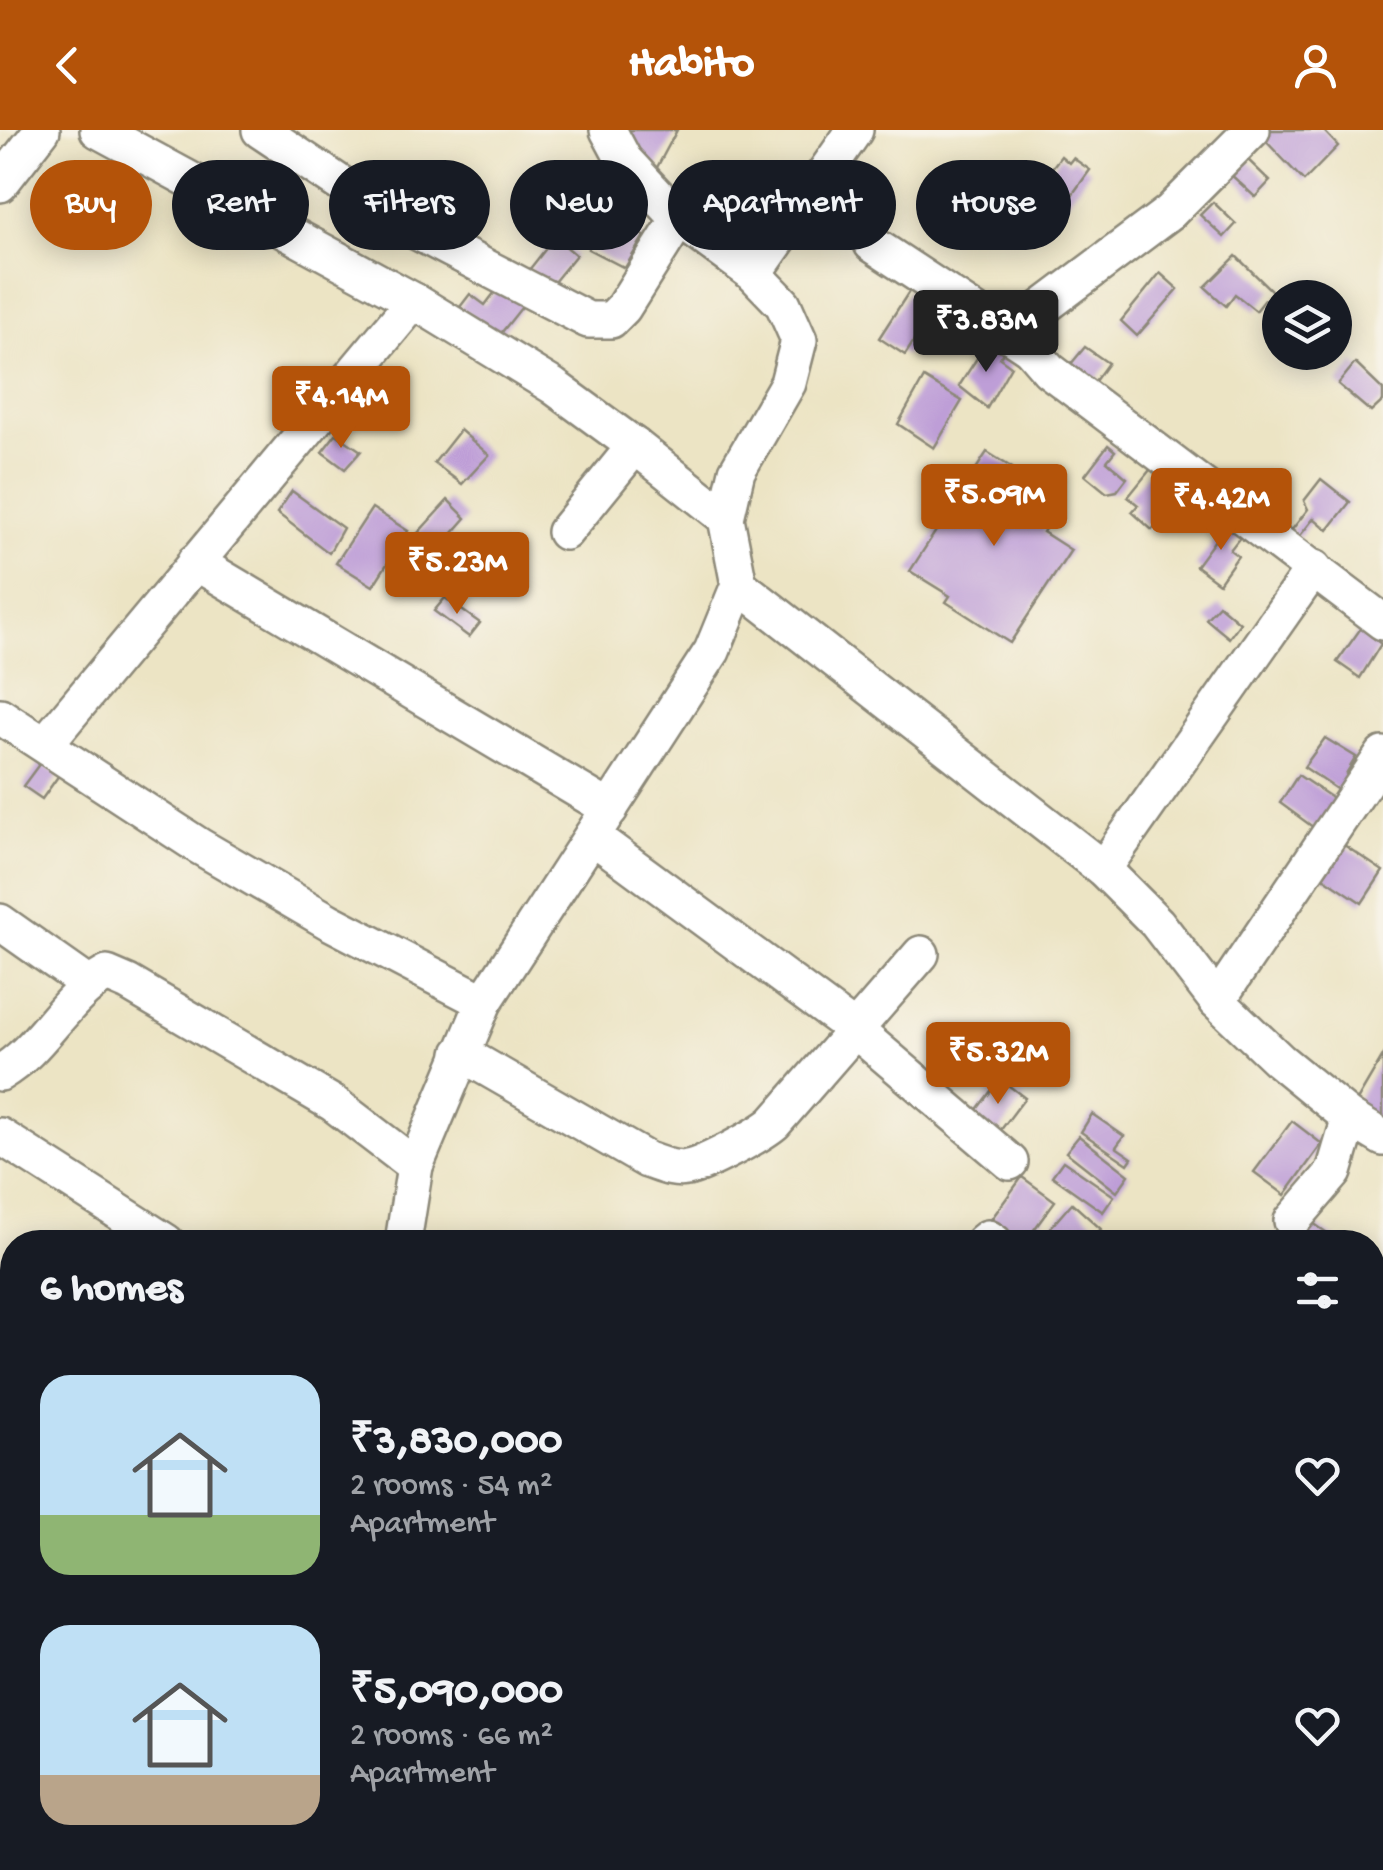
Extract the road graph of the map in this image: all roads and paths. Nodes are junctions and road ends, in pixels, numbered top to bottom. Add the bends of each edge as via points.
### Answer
1 (42, 130) edge
2 (98, 130) edge
3 (260, 130) edge
4 (608, 130) edge
5 (855, 130) edge
6 (1252, 130) edge
7 (0, 184) edge
8 (668, 206) edge
9 (668, 238) edge
10 (722, 250) edge
11 (881, 250) edge
12 (754, 274) junction
13 (414, 301) junction
14 (1030, 348) junction
15 (635, 446) junction
16 (726, 518) junction
17 (565, 532) dead end
18 (195, 562) junction
19 (1314, 568) junction
20 (739, 585) junction
21 (1383, 622) edge
22 (0, 716) edge
23 (45, 744) junction
24 (1383, 755) edge
25 (601, 822) junction
26 (1103, 869) junction
27 (0, 922) edge
28 (921, 954) dead end
29 (88, 984) junction
30 (1217, 1001) junction
31 (484, 1002) junction
32 (855, 1030) junction
33 (461, 1054) junction
34 (0, 1073) edge
35 (1350, 1118) junction
36 (0, 1136) edge
37 (1383, 1138) edge
38 (1010, 1162) dead end
39 (415, 1166) junction
40 (1292, 1221) dead end
41 (147, 1230) edge
42 (405, 1230) edge

1 - 7 street
2 - 13 street
3 - 9 street via 398,222 588,320 610,320 623,308
4 - 8 street via 624,160
5 - 12 street
6 - 14 street via 1170,212 1042,308 1031,324
10 - 12 street
11 - 14 street
12 - 16 street via 783,304 799,340 788,384 736,471
13 - 15 street via 553,386
13 - 18 street
14 - 19 street via 1049,370
15 - 16 street
15 - 17 street
16 - 20 street
18 - 23 street
18 - 25 street
19 - 21 street
19 - 26 street
20 - 25 street via 712,652
20 - 26 street
22 - 23 street
23 - 31 street via 215,856
24 - 30 street
25 - 31 street
25 - 32 street
26 - 30 street via 1157,923
27 - 29 street
28 - 32 street
29 - 34 street via 23,1059
29 - 39 street via 107,974 128,983 334,1104
30 - 35 street
31 - 33 street
32 - 33 street via 774,1123 690,1168 647,1160
32 - 38 street
33 - 39 street
35 - 37 street
35 - 40 street via 1334,1172
36 - 41 street
39 - 42 street

